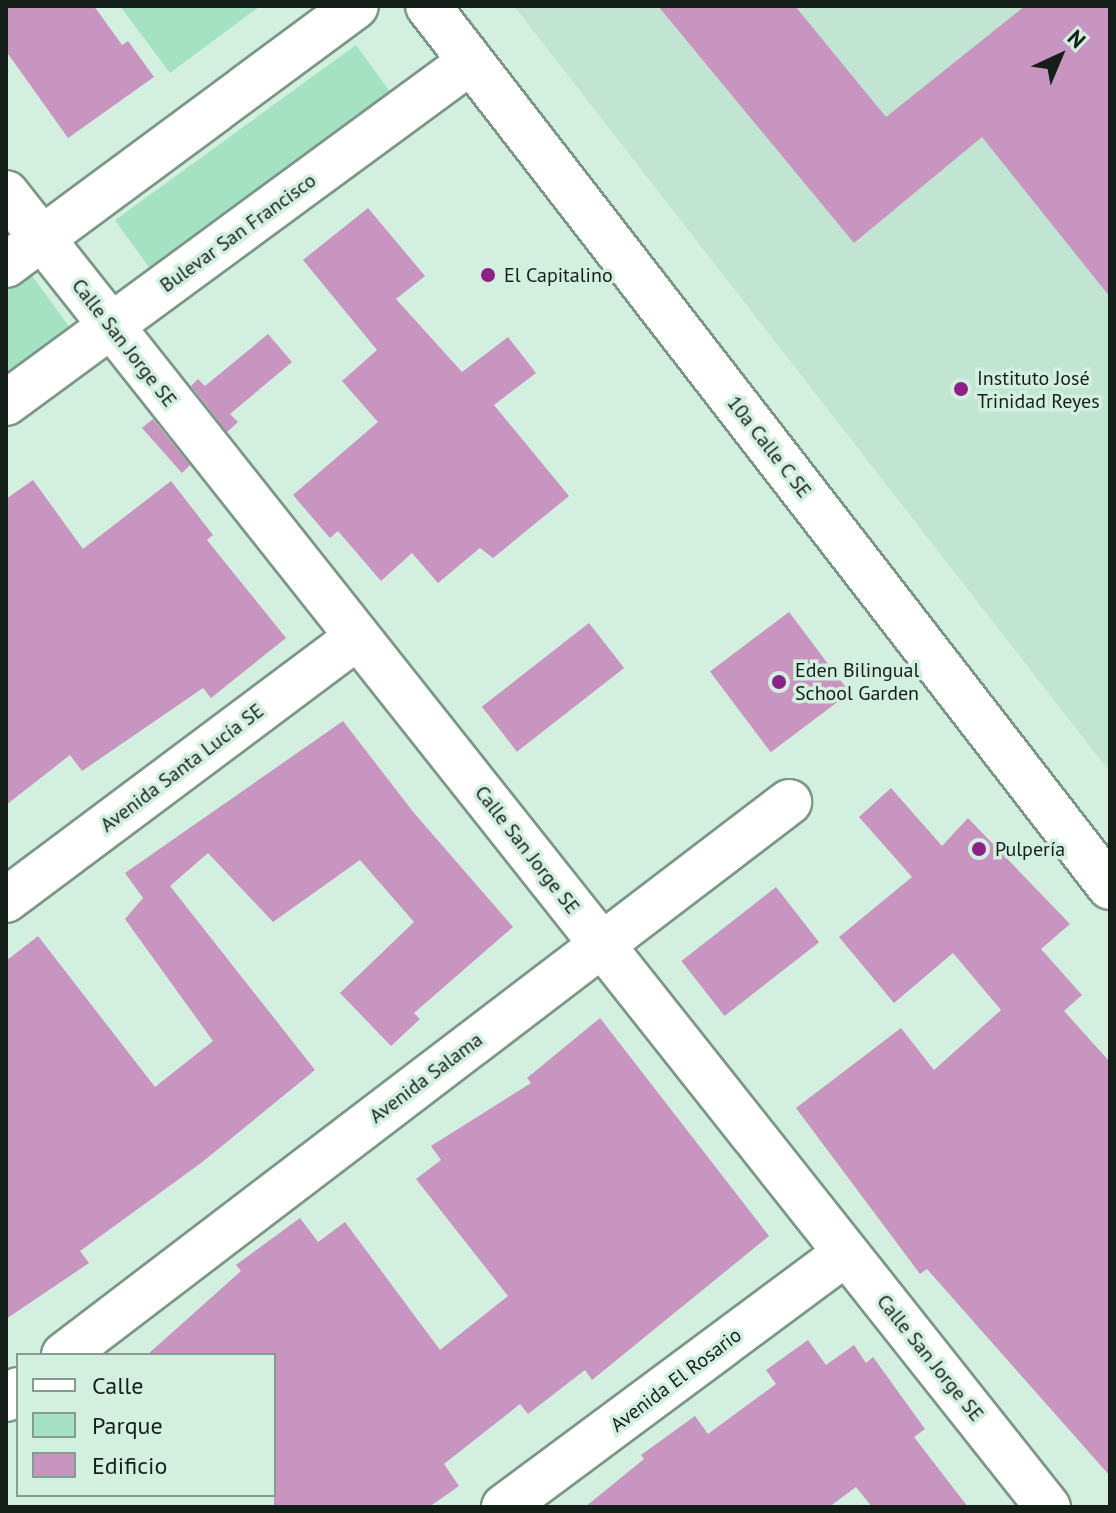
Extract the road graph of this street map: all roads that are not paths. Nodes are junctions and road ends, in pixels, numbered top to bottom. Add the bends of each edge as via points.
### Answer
1 (356, 6) edge
2 (428, 6) edge
3 (470, 62) junction
4 (6, 193) edge
5 (42, 238) junction
6 (6, 265) edge
7 (110, 326) junction
8 (6, 403) edge
9 (357, 637) junction
10 (789, 802) dead end
11 (1110, 887) edge
12 (6, 900) edge
13 (600, 944) junction
14 (846, 1253) junction
15 (67, 1353) edge
16 (504, 1507) edge
17 (1048, 1507) edge

1 - 5 street
2 - 3 street, 10a Calle C SE
3 - 7 street, Bulevar San Francisco
3 - 11 street, 10a Calle C SE
4 - 5 street, Calle San Jorge SE
5 - 6 street
5 - 7 street, Calle San Jorge SE
7 - 8 street, Bulevar San Francisco
7 - 9 street, Calle San Jorge SE
9 - 12 street, Avenida Santa Lucía SE
9 - 13 street, Calle San Jorge SE
10 - 13 street, Avenida Salama
13 - 14 street, Calle San Jorge SE
13 - 15 street, Avenida Salama
14 - 16 street, Avenida El Rosario
14 - 17 street, Calle San Jorge SE

